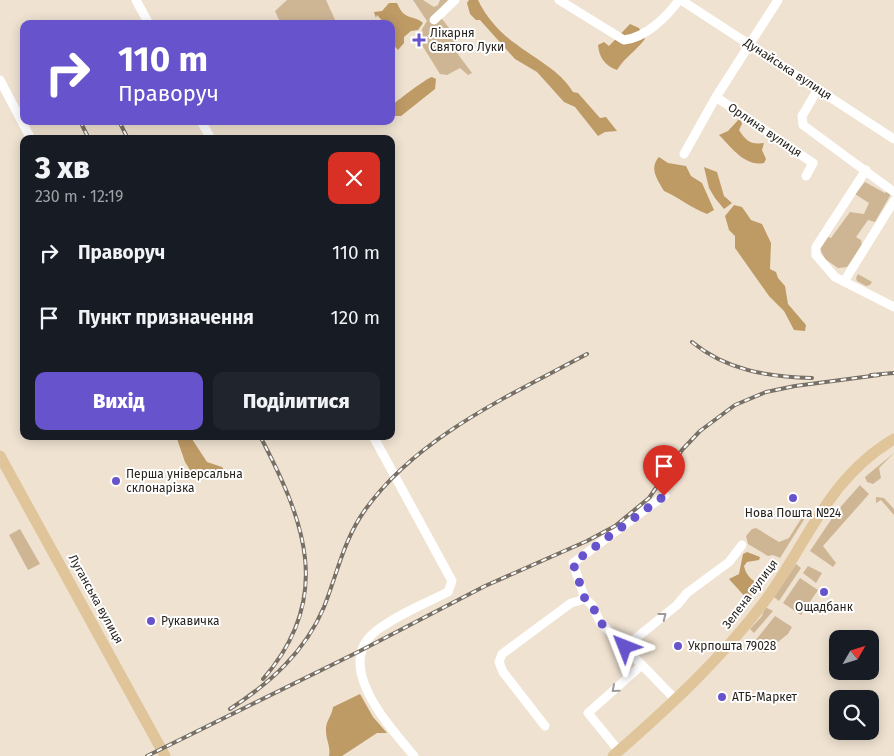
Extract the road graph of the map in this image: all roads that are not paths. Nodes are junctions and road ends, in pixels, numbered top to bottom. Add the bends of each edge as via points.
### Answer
1 (136, 0) edge
2 (455, 0) edge
3 (558, 0) edge
4 (680, 0) edge
5 (778, 0) edge
6 (147, 20) edge
7 (434, 20) dead end
8 (749, 44) junction
9 (0, 80) edge
10 (818, 89) junction
11 (716, 97) junction
12 (20, 118) edge
13 (894, 138) edge
14 (684, 154) dead end
15 (866, 170) junction
16 (806, 176) dead end
17 (894, 192) edge
18 (894, 201) edge
19 (845, 280) junction
20 (894, 307) edge
21 (894, 439) edge
22 (375, 440) edge
23 (0, 456) edge
24 (665, 495) dead end
25 (742, 545) dead end
26 (585, 599) junction
27 (625, 647) junction
28 (642, 665) junction
29 (676, 700) junction
30 (545, 726) dead end
31 (616, 753) edge
32 (165, 756) edge
33 (414, 756) edge

1 - 6 street
2 - 7 street
3 - 4 street via 624,40 638,37
4 - 8 street, Дунайська вулиця
5 - 8 street
8 - 10 street, Дунайська вулиця
8 - 11 street
9 - 12 street
10 - 13 street, Дунайська вулиця
10 - 15 street via 802,116 803,125
11 - 14 street
11 - 16 street, Орлина вулиця via 813,163
15 - 17 street
15 - 19 street via 816,247 818,259 835,277
18 - 19 street
19 - 20 street
21 - 29 main road, Зелена вулиця via 841,482 766,599
22 - 33 street via 452,581 448,592 377,630 366,643 360,662 369,697
23 - 32 main road, Луганська вулиця
24 - 26 street via 575,559 573,563
27 -> 25 street via 687,593 729,562
26 - 27 street via 592,605 600,622
26 - 30 street via 571,603 502,654 499,662 503,672
27 - 28 street
28 - 29 street
28 -> 31 street via 588,712
29 - 31 main road, Зелена вулиця

